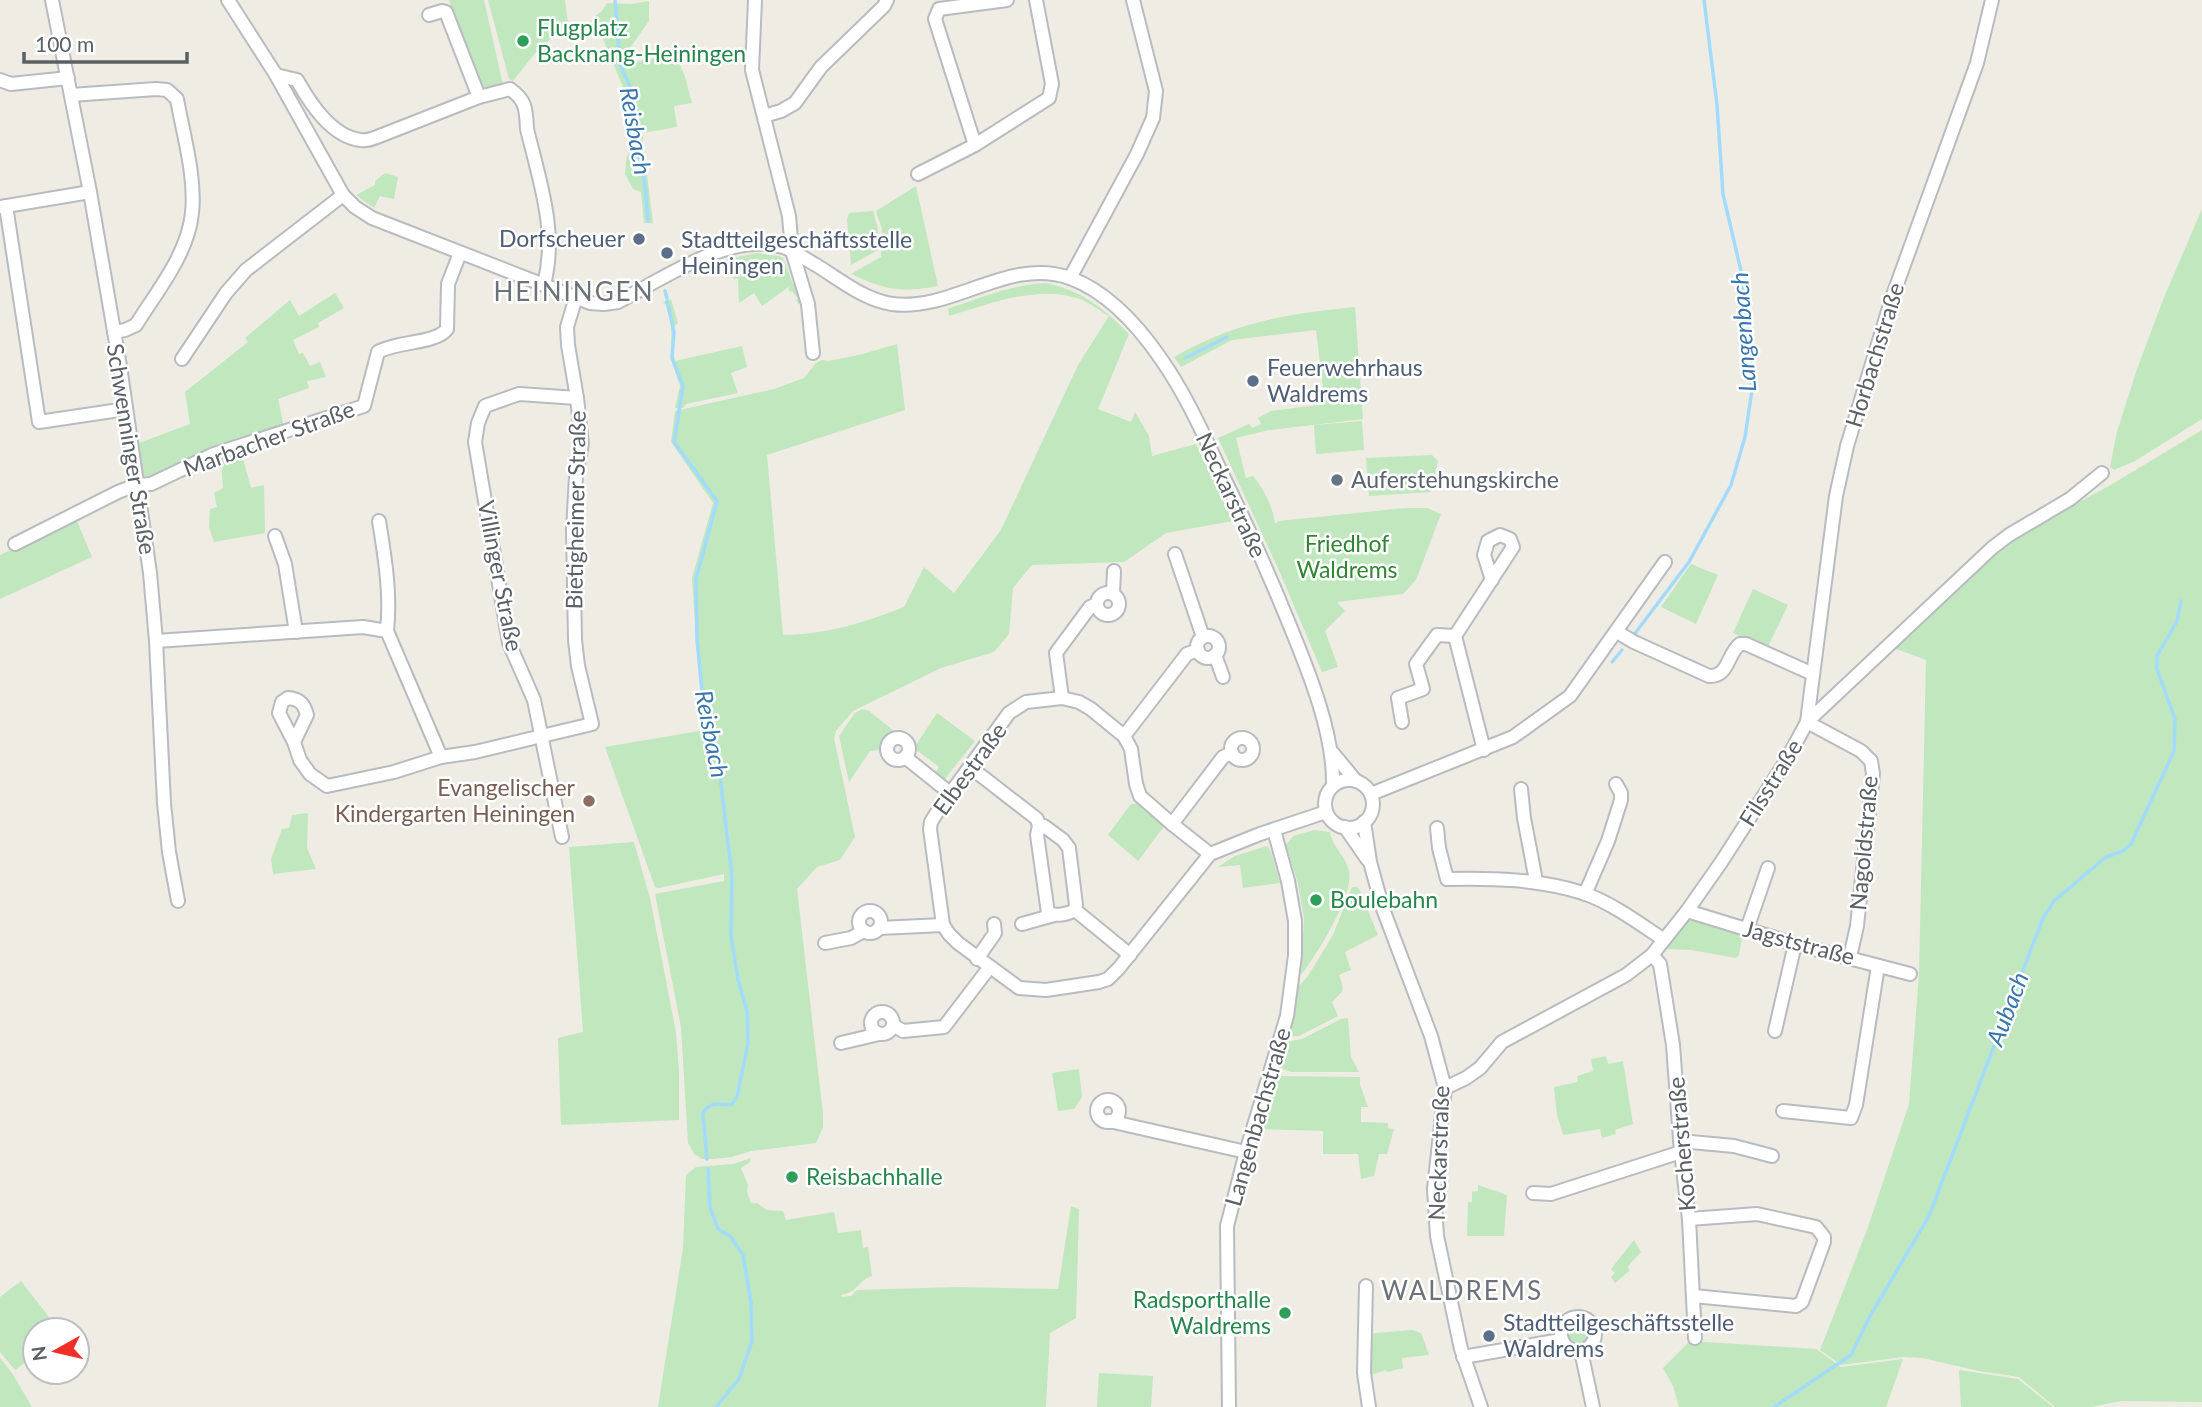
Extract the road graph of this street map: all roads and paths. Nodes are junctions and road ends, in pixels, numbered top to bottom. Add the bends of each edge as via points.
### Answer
1 (52, 0) edge
2 (228, 0) edge
3 (755, 0) edge
4 (887, 0) edge
5 (1007, 0) edge
6 (1036, 0) edge
7 (1133, 0) edge
8 (1992, 0) edge
9 (429, 15) dead end
10 (276, 75) junction
11 (68, 78) junction
12 (0, 80) edge
13 (71, 95) junction
14 (480, 97) junction
15 (764, 116) junction
16 (975, 145) junction
17 (918, 174) dead end
18 (90, 192) junction
19 (343, 195) junction
20 (3, 206) edge
21 (792, 251) junction
22 (460, 253) junction
23 (1070, 278) junction
24 (544, 284) junction
25 (576, 297) junction
26 (114, 332) junction
27 (813, 353) dead end
28 (182, 359) dead end
29 (577, 398) junction
30 (126, 409) junction
31 (2102, 473) dead end
32 (136, 485) junction
33 (380, 521) dead end
34 (275, 536) dead end
35 (15, 544) dead end
36 (1175, 554) dead end
37 (1665, 562) dead end
38 (1114, 571) dead end
39 (1492, 580) dead end
40 (387, 631) junction
41 (296, 632) junction
42 (1617, 632) junction
43 (1455, 636) junction
44 (1203, 637) junction
45 (156, 641) junction
46 (1198, 650) junction
47 (1215, 655) junction
48 (1813, 674) junction
49 (1223, 677) dead end
50 (1062, 698) junction
51 (1402, 722) dead end
52 (1807, 722) junction
53 (541, 736) junction
54 (1124, 736) junction
55 (294, 742) dead end
56 (1485, 750) junction
57 (1332, 752) junction
58 (1232, 753) junction
59 (441, 757) junction
60 (905, 757) dead end
61 (970, 767) junction
62 (1356, 781) junction
63 (1616, 784) dead end
64 (1333, 785) junction
65 (1521, 789) dead end
66 (950, 793) junction
67 (1371, 794) junction
68 (1326, 812) junction
69 (1364, 822) junction
70 (1172, 824) junction
71 (1039, 826) junction
72 (1345, 827) junction
73 (1437, 828) dead end
74 (1274, 830) junction
75 (562, 837) dead end
76 (1210, 854) junction
77 (1370, 862) junction
78 (1768, 868) dead end
79 (1536, 881) junction
80 (1584, 894) junction
81 (178, 901) dead end
82 (1075, 911) junction
83 (1687, 911) junction
84 (1054, 915) junction
85 (994, 924) dead end
86 (1021, 924) dead end
87 (943, 925) junction
88 (879, 928) junction
89 (1747, 929) junction
90 (864, 931) junction
91 (1664, 940) junction
92 (825, 943) dead end
93 (1796, 944) junction
94 (1130, 955) junction
95 (1652, 955) junction
96 (1850, 957) junction
97 (977, 959) junction
98 (1878, 966) junction
99 (989, 968) junction
100 (1910, 974) dead end
101 (893, 1025) junction
102 (1775, 1031) dead end
103 (879, 1034) junction
104 (841, 1043) dead end
105 (1445, 1088) junction
106 (1783, 1111) dead end
107 (1109, 1121) dead end
108 (1681, 1147) junction
109 (1246, 1152) junction
110 (1772, 1156) dead end
111 (1533, 1193) dead end
112 (1689, 1219) junction
113 (1366, 1286) dead end
114 (1694, 1296) junction
115 (1695, 1338) dead end
116 (1561, 1340) junction
117 (1581, 1351) junction
118 (1463, 1357) junction
119 (1229, 1407) edge
120 (1369, 1407) edge
121 (1481, 1407) edge
122 (1593, 1407) edge

1 - 11 street, Schwenninger Straße
2 - 10 street
3 - 15 street via 752,70
4 - 15 street via 821,67 795,103
5 - 16 street via 939,9 935,19
6 - 16 street via 1052,84 1049,97
7 - 23 street via 1156,91 1153,118
8 - 48 street, Horbachstraße via 1977,63 1892,298 1847,446 1836,496
9 - 14 street via 446,12
10 - 14 street via 296,80 316,113 362,141
10 - 19 street
11 - 12 street via 11,84
11 - 13 street, Schwenninger Straße
13 - 18 street, Schwenninger Straße
13 - 26 street via 156,89 167,90 177,99 192,185 189,229 176,261 136,325
14 - 24 street via 510,89 521,97 550,227
15 - 21 street via 789,216
16 - 17 street
18 - 20 street
18 - 26 street, Schwenninger Straße
19 - 22 street via 372,218
19 - 28 street via 246,270
20 - 30 street via 39,422
21 - 23 street via 868,296 890,303 922,304 1025,274
21 - 25 street via 774,245 729,248 696,260 618,302 590,303
21 - 27 street via 808,304
22 - 24 street
22 - 32 street, Marbacher Straße via 448,284 447,329 428,340 402,342 378,352 364,406 214,454 151,484
23 - 57 street, Neckarstraße via 1113,303 1160,357 1177,385 1269,575 1307,667
24 - 25 street
25 - 29 street, Bietigheimer Straße via 567,327
26 - 30 street, Schwenninger Straße
29 - 53 street, Bietigheimer Straße via 582,444 573,530 575,640 592,724
29 - 53 street, Villinger Straße via 519,394 485,406 475,442 509,643 534,700
30 - 32 street, Schwenninger Straße
31 - 52 street, Filsstraße via 1992,548
32 - 35 street
32 - 45 street, Schwenninger Straße
33 - 40 street via 387,571
34 - 41 street via 285,564
36 - 44 street
37 - 42 street
38 - 50 street via 1113,594 1100,596 1056,653
39 - 43 street
40 - 41 street via 363,627
40 - 59 street
41 - 45 street
42 - 48 street via 1709,676 1723,671 1740,643
42 - 56 street via 1570,696 1513,737
43 - 51 street via 1437,635 1416,664 1423,689 1398,698
43 - 56 street
44 - 46 street
44 - 47 street via 1216,639 1219,649
45 - 81 street, Schwenninger Straße via 164,803
46 - 47 street via 1205,657
46 - 54 street via 1187,654
47 - 49 street
48 - 52 street, Horbachstraße
50 - 54 street via 1091,709
50 - 61 street, Elbestraße via 1036,700 1009,713
52 - 83 street, Filsstraße
52 - 96 street, Nagoldstraße via 1849,743 1871,761 1857,926
53 - 59 street
53 - 75 street, Villinger Straße
54 - 70 street via 1140,796
55 - 59 street via 310,774 327,786
56 - 67 street
57 - 62 street, Neckarstraße
57 - 64 street, Neckarstraße
58 - 58 street via 1240,735 1253,748 1252,755 1243,760
58 - 70 street via 1223,757
60 - 66 street
61 - 66 street, Elbestraße
61 - 71 street via 1037,819
62 - 64 street
62 - 67 street
63 - 80 street via 1621,800
64 - 68 street via 1326,797
65 - 79 street
66 - 87 street, Elbestraße via 930,829
67 - 69 street via 1372,808
68 - 72 street
68 - 74 street
69 - 72 street
69 - 77 street, Neckarstraße
70 - 76 street
71 - 82 street via 1069,848
71 - 84 street via 1048,913
72 - 77 street, Neckarstraße
73 - 79 street via 1447,879
74 - 76 street
74 - 109 street, Langenbachstraße via 1295,921 1294,967 1287,1016
76 - 94 street
77 - 105 street, Neckarstraße
78 - 89 street
79 - 80 street
80 - 91 street
82 - 84 street
82 - 94 street
83 - 89 street, Jagststraße
83 - 91 street, Filsstraße
84 - 86 street
85 - 97 street via 995,933
87 - 88 street
87 - 97 street
88 - 90 street
88 - 90 street via 878,916 869,911 859,919
89 - 93 street, Jagststraße
90 - 92 street
91 - 95 street, Filsstraße
93 - 96 street, Jagststraße
93 - 102 street
94 - 99 street via 1108,979 1046,990 1019,988
95 - 105 street, Filsstraße via 1626,975 1502,1042 1480,1068
95 - 108 street, Kocherstraße via 1660,964 1673,1045
96 - 98 street, Jagststraße
97 - 99 street
98 - 100 street, Jagststraße
98 - 106 street via 1851,1118
99 - 101 street via 944,1027 903,1031
101 - 103 street
101 - 103 street via 891,1016 878,1013 872,1024
103 - 104 street
105 - 118 street, Neckarstraße via 1434,1209
107 - 109 street
108 - 110 street via 1734,1146
108 - 111 street via 1563,1191
108 - 112 street, Kocherstraße
109 - 119 street, Langenbachstraße via 1227,1226
112 - 114 street, Kocherstraße
112 - 114 street via 1757,1214 1816,1227 1824,1237 1802,1302 1796,1306
113 - 120 street via 1364,1373
114 - 115 street, Kocherstraße
116 - 117 street via 1569,1350
116 - 117 street via 1567,1321 1587,1320 1594,1329 1594,1340
116 - 118 street
117 - 122 street
118 - 121 street, Neckarstraße

